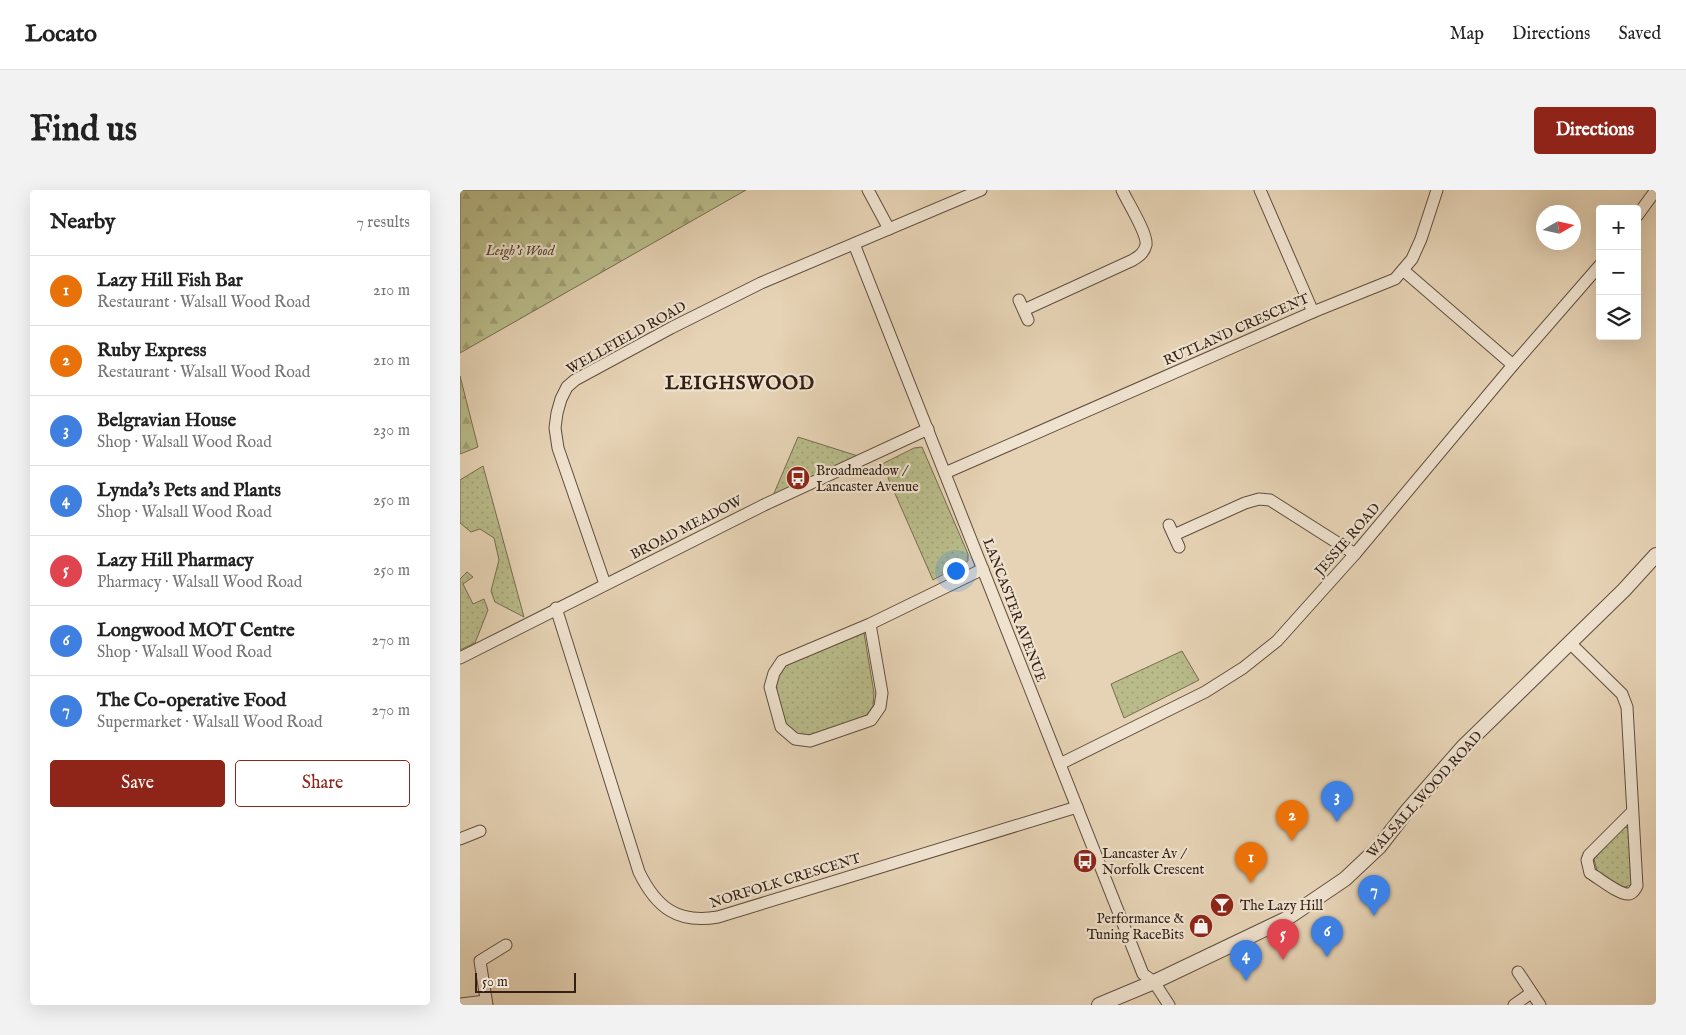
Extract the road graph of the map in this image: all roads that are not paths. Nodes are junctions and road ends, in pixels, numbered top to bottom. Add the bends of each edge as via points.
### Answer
1 (868, 190) edge
2 (981, 190) edge
3 (1122, 190) edge
4 (1260, 190) edge
5 (1437, 190) edge
6 (1656, 190) edge
7 (1641, 211) edge
8 (889, 229) junction
9 (854, 244) junction
10 (1404, 270) junction
11 (1596, 270) edge
12 (1023, 310) dead end
13 (1313, 312) junction
14 (1513, 365) junction
15 (928, 429) junction
16 (946, 473) junction
17 (1179, 547) dead end
18 (1355, 554) junction
19 (1656, 555) edge
20 (983, 569) junction
21 (605, 584) junction
22 (556, 608) junction
23 (870, 624) junction
24 (1570, 643) junction
25 (460, 658) edge
26 (1060, 764) junction
27 (1077, 807) junction
28 (1632, 812) junction
29 (480, 831) dead end
30 (460, 839) edge
31 (506, 945) dead end
32 (1518, 972) dead end
33 (1154, 982) junction
34 (1531, 993) junction
35 (487, 1003) edge
36 (460, 1004) edge
37 (1099, 1005) edge
38 (1169, 1005) edge
39 (1514, 1005) edge
40 (1540, 1005) edge

1 - 8 street
2 - 8 street, WELLFIELD ROAD
3 - 12 street via 1144,234 1146,243 1142,254
4 - 13 street
5 - 10 street via 1422,239
6 - 7 street
8 - 9 street, WELLFIELD ROAD
9 - 15 street, LANCASTER AVENUE
9 - 21 street, WELLFIELD ROAD via 761,283 594,369 567,387 557,413 558,448
10 - 13 street, RUTLAND CRESCENT via 1395,279
10 - 14 street
11 - 14 street, JESSIE ROAD
13 - 16 street, RUTLAND CRESCENT
14 - 18 street, JESSIE ROAD
15 - 16 street, LANCASTER AVENUE
15 - 21 street, BROAD MEADOW
16 - 20 street, LANCASTER AVENUE
17 - 18 street via 1171,530 1259,499 1270,500
18 - 26 street, JESSIE ROAD via 1277,641 1244,668 1205,692
19 - 24 street, WALSALL WOOD ROAD
20 - 23 street
20 - 26 street, LANCASTER AVENUE
21 - 22 street, BROAD MEADOW
22 - 25 street, BROAD MEADOW
22 - 27 street, NORFOLK CRESCENT via 639,872 647,890 659,903 688,918 718,917
23 - 23 street via 782,661 774,673 770,687 781,727 795,739 810,741 871,720 880,707 882,693
24 - 28 street via 1625,700
24 - 33 street, WALSALL WOOD ROAD via 1464,746 1379,847 1345,879 1286,919
26 - 27 street, LANCASTER AVENUE
27 - 33 street, LANCASTER AVENUE via 1143,974
28 - 28 street via 1638,886 1628,894 1590,873 1587,860
29 - 30 street
31 - 35 street via 480,961
32 - 34 street
33 - 37 street, WALSALL WOOD ROAD
33 - 38 street, LANCASTER AVENUE
34 - 39 street
34 - 40 street
35 - 36 street

